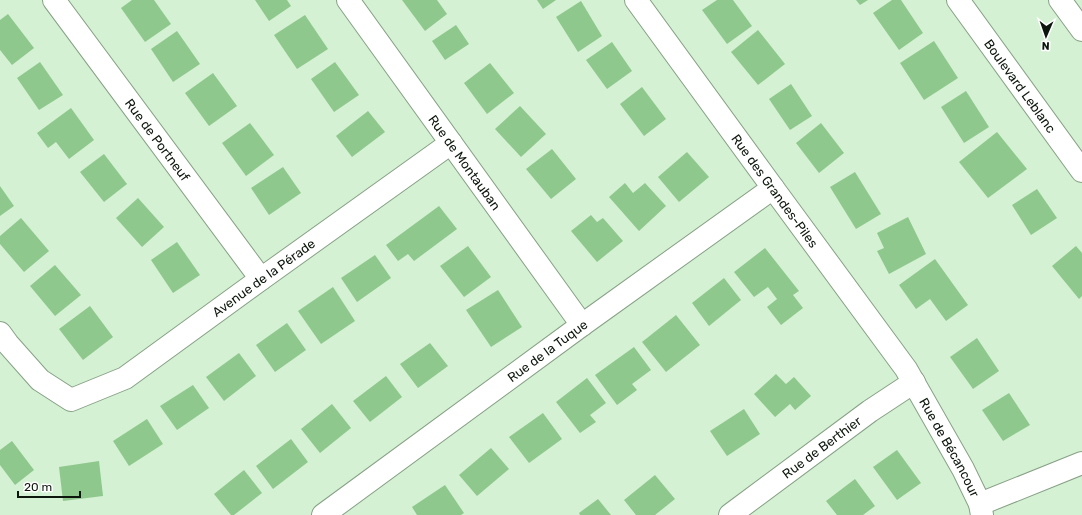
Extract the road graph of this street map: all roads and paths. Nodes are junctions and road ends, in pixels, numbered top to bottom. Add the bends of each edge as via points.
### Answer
1 (54, 0) edge
2 (348, 0) edge
3 (636, 0) edge
4 (958, 0) edge
5 (1060, 0) edge
6 (1082, 30) edge
7 (451, 143) junction
8 (1082, 171) edge
9 (773, 188) junction
10 (261, 279) junction
11 (582, 325) junction
12 (0, 333) edge
13 (914, 382) junction
14 (1082, 463) edge
15 (981, 509) edge
16 (323, 515) edge
17 (730, 515) edge

1 - 10 main road, Rue de Portneuf
2 - 7 main road, Rue de Montauban
3 - 9 main road, Rue des Grandes-Piles
4 - 8 main road, Boulevard Leblanc
5 - 6 main road
7 - 10 main road, Avenue de la Pérade
7 - 11 main road, Rue de Montauban
9 - 11 main road, Rue de la Tuque
9 - 13 main road, Rue des Grandes-Piles
10 - 12 main road, Avenue de la Pérade via 125,378 70,400 40,380
11 - 16 main road, Rue de la Tuque
13 - 15 main road, Rue de Bécancour via 963,469
13 - 17 main road, Rue de Berthier via 870,411
14 - 15 main road

